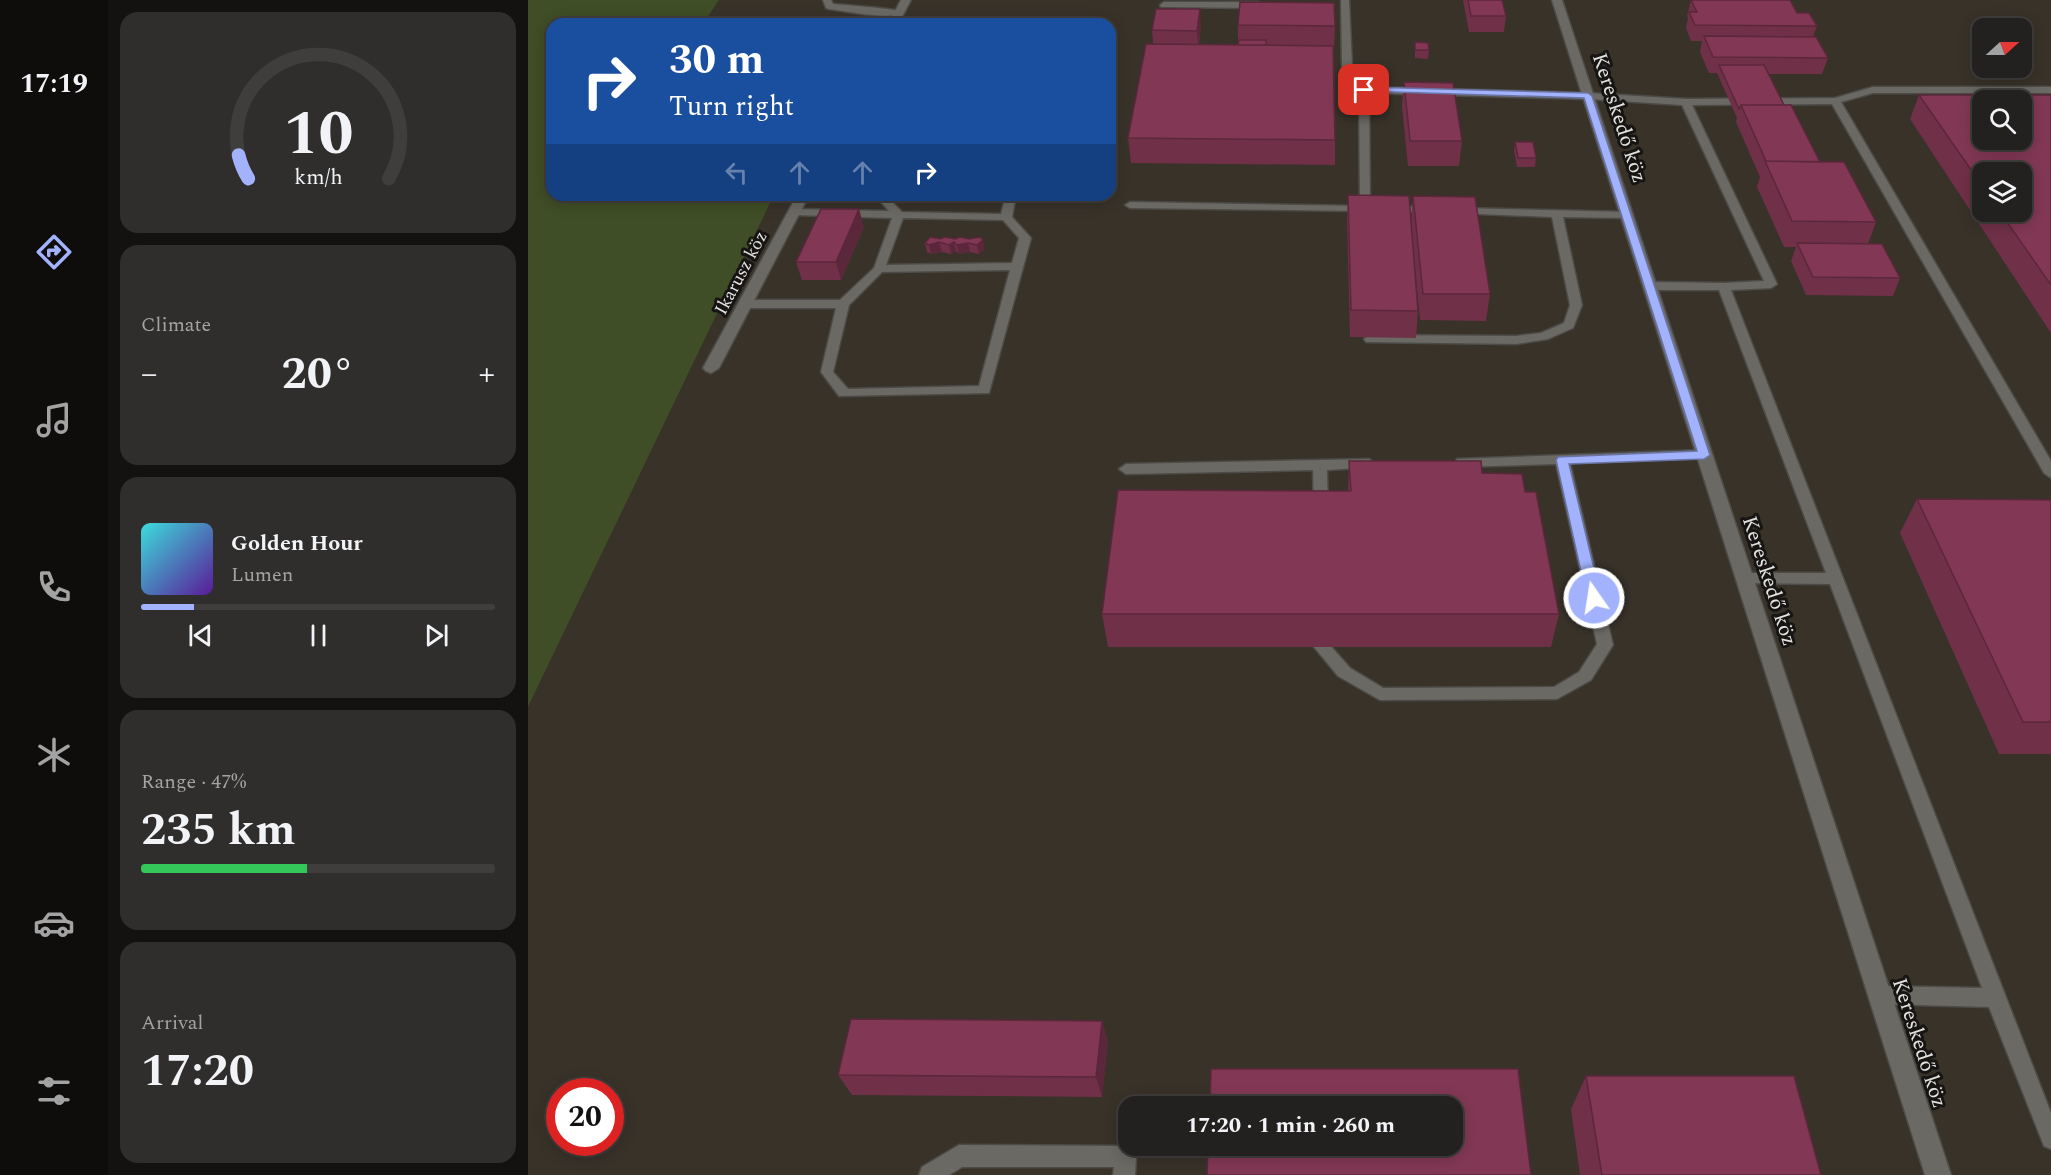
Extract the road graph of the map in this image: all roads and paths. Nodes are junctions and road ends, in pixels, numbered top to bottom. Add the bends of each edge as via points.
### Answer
1 (827, 0) edge
2 (906, 0) edge
3 (1557, 0) edge
4 (1341, 3) edge
5 (1164, 5) dead end
6 (1266, 5) edge
7 (900, 12) junction
8 (896, 18) edge
9 (1364, 90) junction
10 (2051, 90) edge
11 (1588, 96) junction
12 (1835, 101) junction
13 (1686, 102) junction
14 (800, 201) edge
15 (886, 201) edge
16 (1010, 201) edge
17 (1130, 205) dead end
18 (1365, 207) junction
19 (794, 212) junction
20 (899, 215) junction
21 (1557, 215) junction
22 (1627, 215) junction
23 (1006, 217) junction
24 (1017, 266) junction
25 (879, 268) junction
26 (1650, 286) junction
27 (1724, 287) junction
28 (745, 304) junction
29 (843, 304) junction
30 (1370, 339) edge
31 (711, 368) dead end
32 (1704, 455) junction
33 (1562, 460) junction
34 (1447, 462) edge
35 (1378, 464) edge
36 (1320, 465) junction
37 (1126, 469) dead end
38 (2051, 473) edge
39 (1321, 525) edge
40 (1745, 578) junction
41 (1835, 579) junction
42 (1322, 647) edge
43 (1880, 995) junction
44 (1995, 998) junction
45 (2051, 1139) edge
46 (930, 1175) edge
47 (1124, 1175) edge
48 (1938, 1175) edge

1 - 7 lane via 830,6
2 - 7 street
3 - 11 street, Kereskedő köz
4 - 9 lane via 1347,66
5 - 6 lane
7 - 8 street
9 - 11 lane
9 - 18 lane
10 - 12 lane via 1873,90
11 - 13 lane
11 - 22 street, Kereskedő köz
12 - 13 lane
12 - 38 lane
13 - 27 lane via 1771,284
14 - 19 street, Ikarusz köz
15 - 20 lane
16 - 23 lane
17 - 18 lane
18 - 21 lane
19 - 20 lane
19 - 28 street, Ikarusz köz
20 - 23 lane
20 - 25 lane
21 - 22 lane
21 - 30 lane via 1576,305 1569,325 1544,336 1516,340
22 - 26 street, Kereskedő köz
23 - 24 lane via 1025,238
24 - 25 lane
24 - 29 lane via 984,390 844,393 827,372
25 - 29 lane
26 - 27 lane
26 - 32 street, Kereskedő köz
27 - 41 lane
28 - 29 lane
28 - 31 street, Ikarusz köz
32 - 33 lane
32 - 40 street, Kereskedő köz
33 - 34 lane
33 - 42 lane via 1605,645 1585,676 1557,693 1380,694 1344,672
35 - 36 lane
36 - 37 lane
36 - 39 lane
40 - 41 lane
40 - 43 street, Kereskedő köz
41 - 44 lane
43 - 44 lane
43 - 48 street, Kereskedő köz
44 - 45 lane
46 - 47 lane via 959,1156 1125,1157

